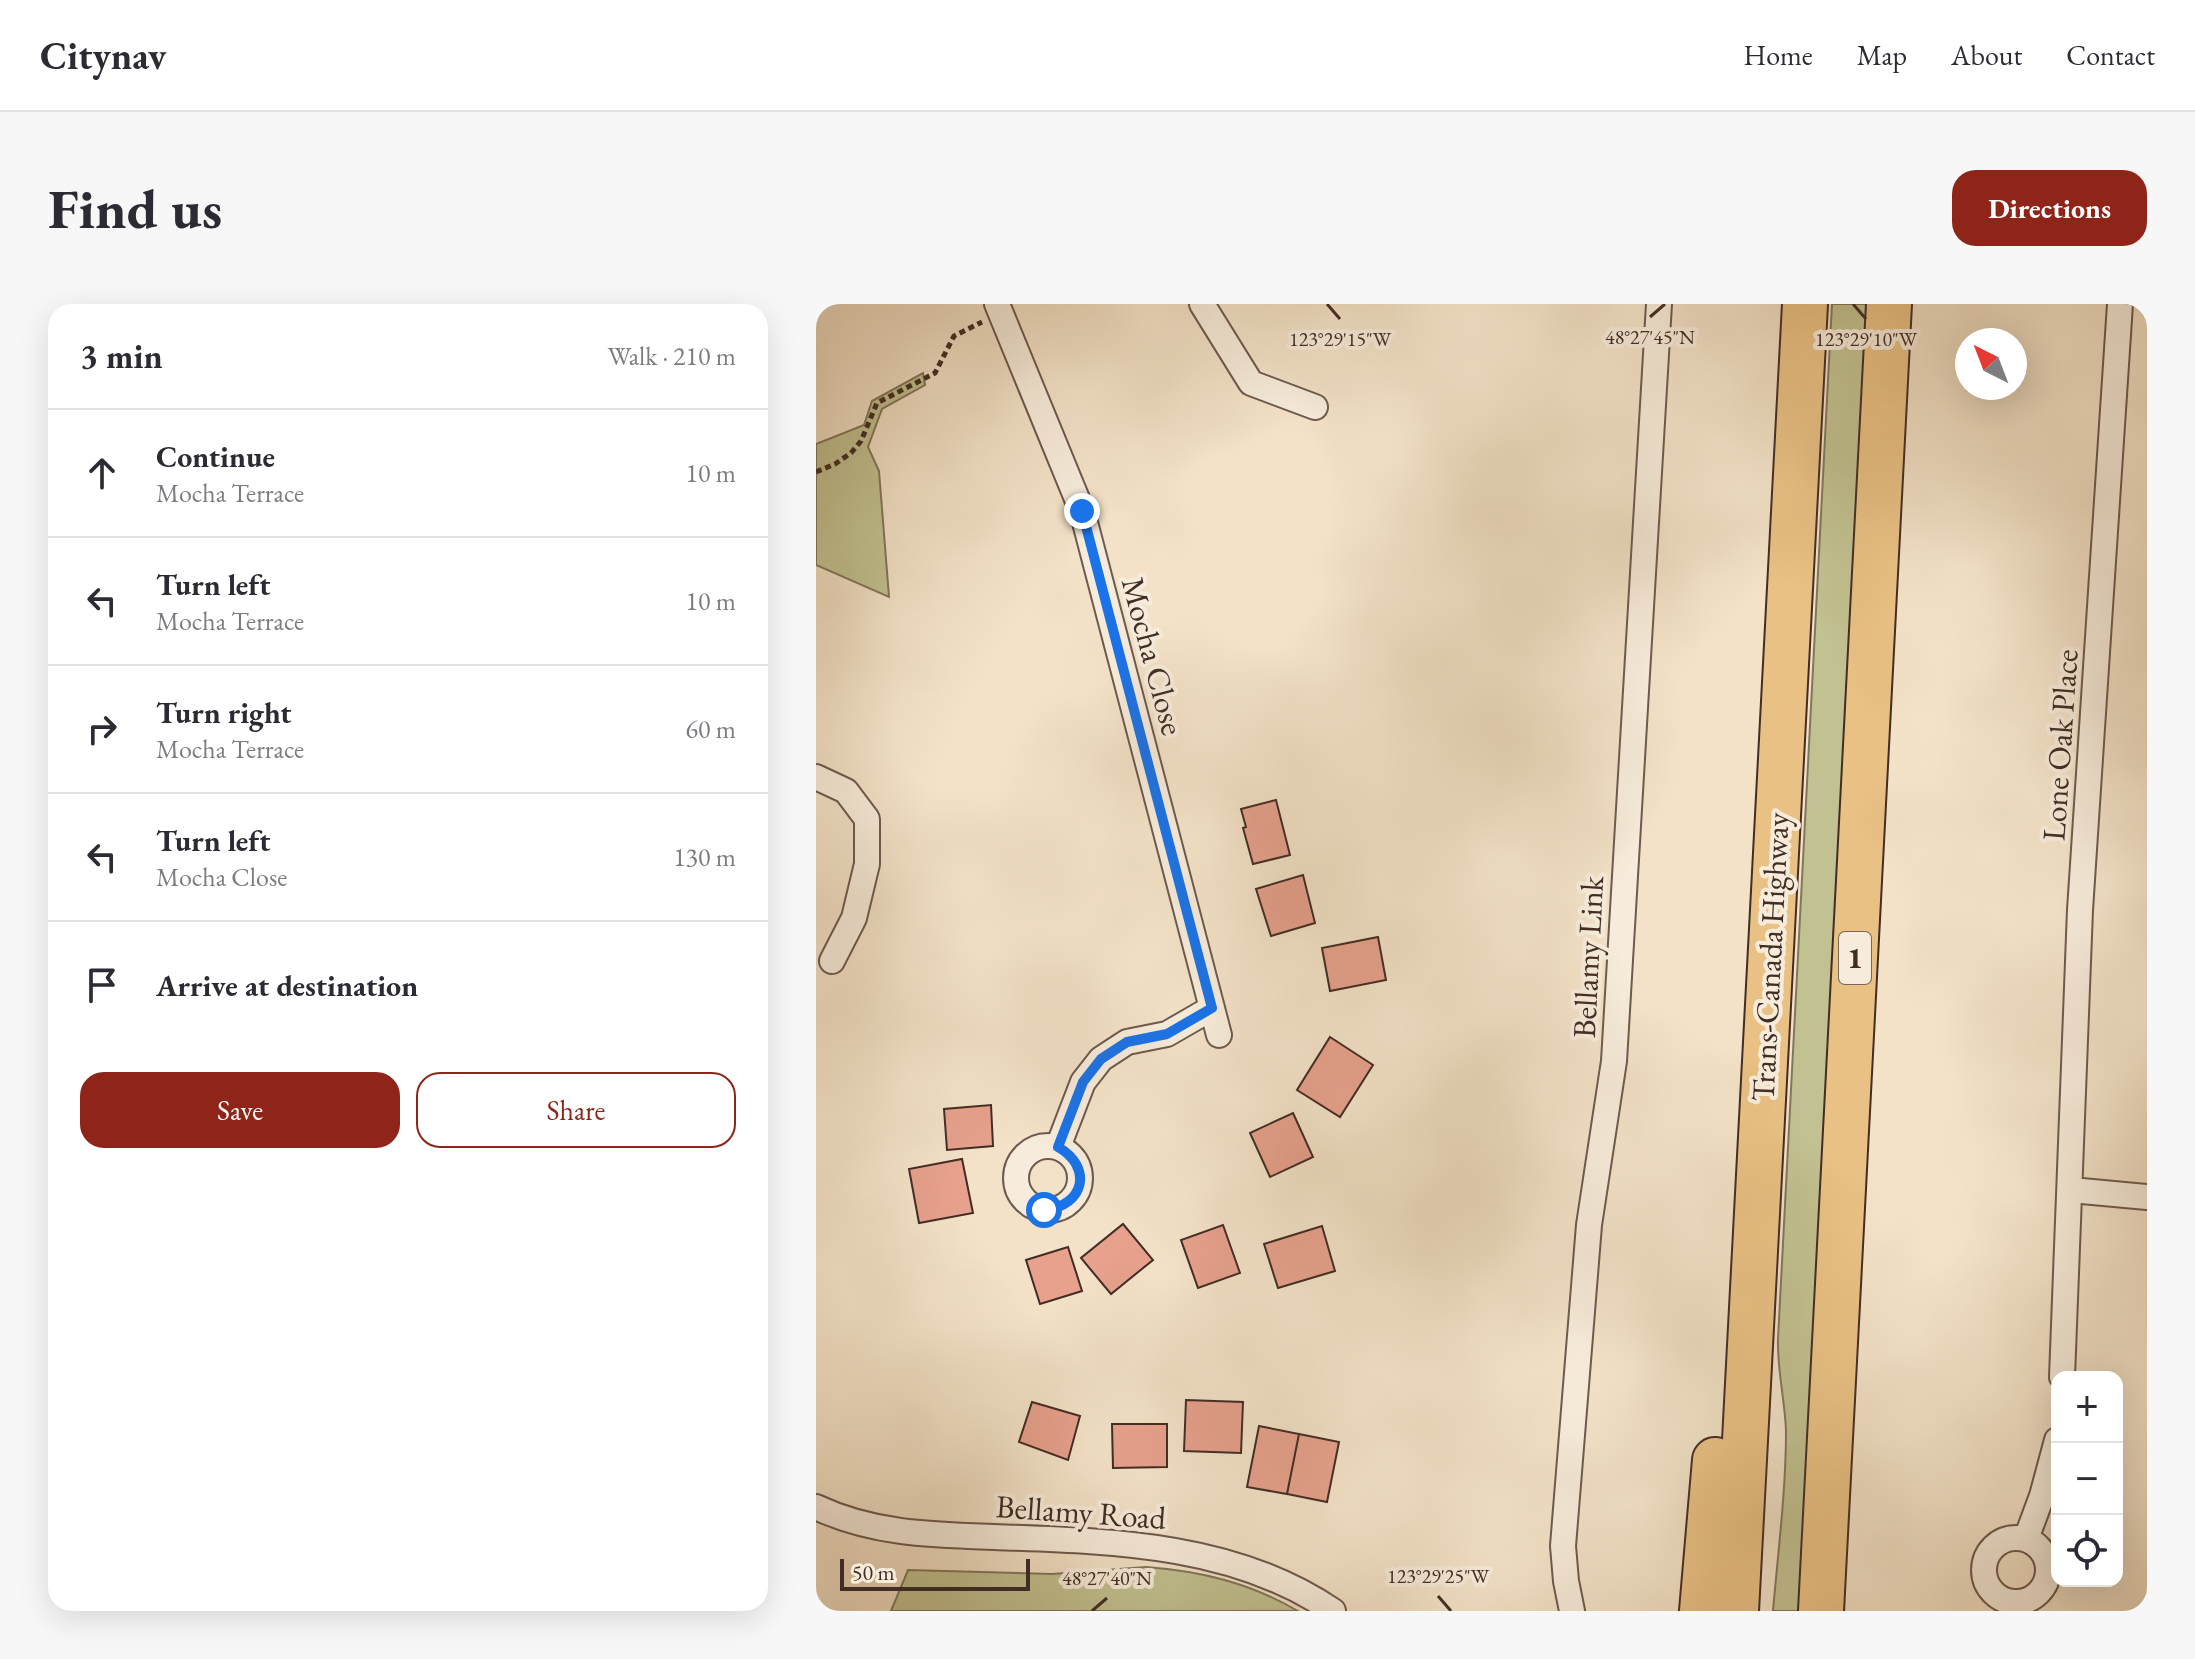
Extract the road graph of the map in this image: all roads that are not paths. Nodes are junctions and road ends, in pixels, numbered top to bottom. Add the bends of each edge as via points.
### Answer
1 (1202, 304) edge
2 (1659, 304) edge
3 (1805, 304) edge
4 (1889, 304) edge
5 (2120, 304) edge
6 (999, 308) edge
7 (1315, 407) dead end
8 (816, 777) edge
9 (832, 961) dead end
10 (1212, 1008) junction
11 (1219, 1035) dead end
12 (1766, 1049) junction
13 (1058, 1147) dead end
14 (2071, 1190) junction
15 (2147, 1197) edge
16 (2062, 1371) edge
17 (2056, 1443) edge
18 (816, 1507) edge
19 (2026, 1539) dead end
20 (1333, 1611) edge
21 (1572, 1611) edge
22 (1702, 1611) edge
23 (1736, 1611) edge
24 (1821, 1611) edge

1 - 7 street via 1251,383
2 - 21 street, Bellamy Link via 1614,1061 1589,1225 1563,1546
3 - 12 highway, Trans-Canada Highway
4 - 24 highway, 1
5 - 14 street, Lone Oak Place via 2080,910
6 - 10 street, Mocha Close via 1082,511
8 - 9 street via 846,791 867,819 867,864 854,918
10 - 11 street, Mocha Close
10 - 13 street via 1167,1034 1127,1042 1101,1059 1083,1082
12 - 22 highway via 1732,1254
12 - 23 highway, Trans-Canada Highway
14 - 15 street
14 - 16 street, Lone Oak Place
17 - 19 street
18 - 20 street, Bellamy Road via 878,1529 914,1534 1057,1540 1207,1556 1280,1581

